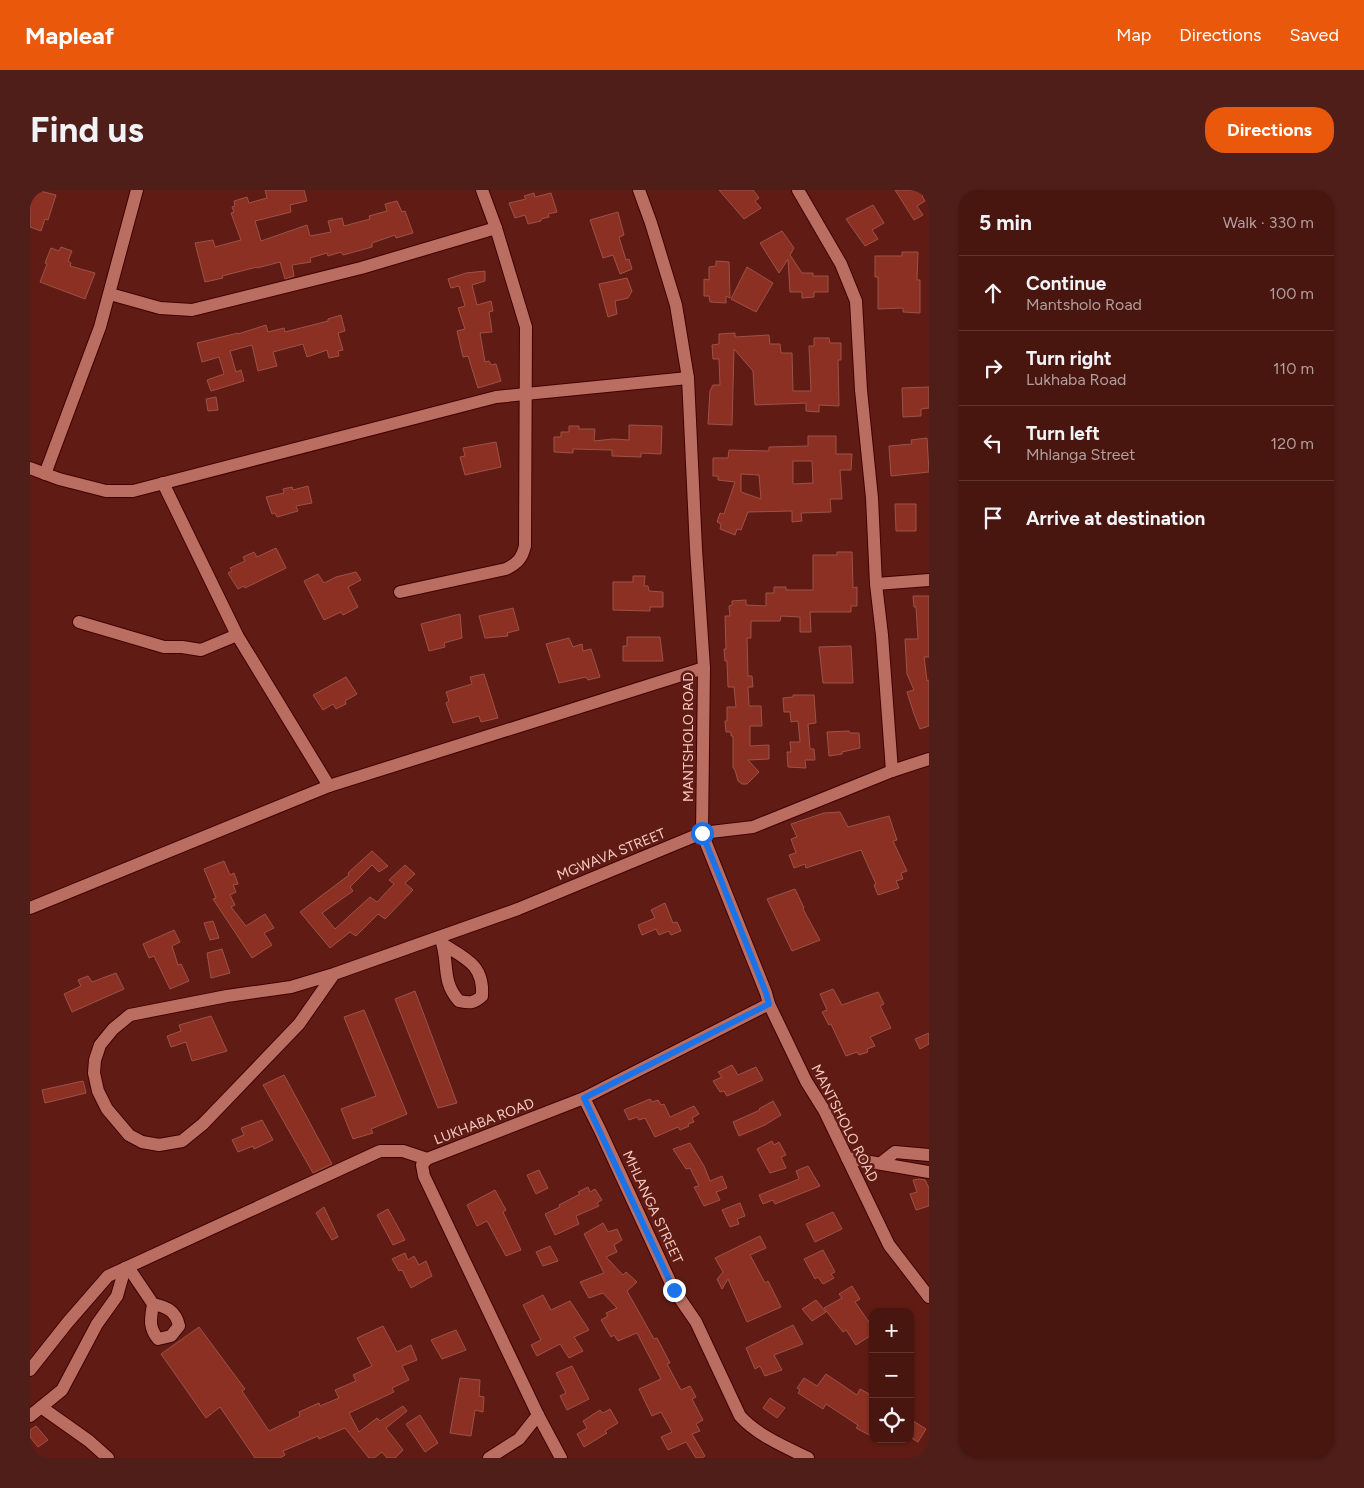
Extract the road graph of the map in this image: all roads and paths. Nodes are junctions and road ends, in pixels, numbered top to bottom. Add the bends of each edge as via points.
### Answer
1 (137, 190) edge
2 (482, 190) edge
3 (639, 190) edge
4 (798, 190) edge
5 (496, 228) junction
6 (110, 294) junction
7 (688, 378) junction
8 (527, 393) junction
9 (30, 468) edge
10 (45, 474) junction
11 (163, 484) junction
12 (929, 580) edge
13 (876, 584) junction
14 (400, 592) dead end
15 (79, 622) dead end
16 (237, 635) junction
17 (704, 668) junction
18 (929, 759) edge
19 (892, 771) junction
20 (329, 786) junction
21 (702, 833) junction
22 (30, 908) edge
23 (334, 974) junction
24 (769, 1004) junction
25 (584, 1098) junction
26 (929, 1155) edge
27 (847, 1158) junction
28 (427, 1159) junction
29 (881, 1163) junction
30 (929, 1172) edge
31 (126, 1267) junction
32 (929, 1296) edge
33 (153, 1304) dead end
34 (30, 1370) edge
35 (41, 1407) junction
36 (538, 1415) junction
37 (30, 1416) edge
38 (108, 1458) edge
39 (489, 1458) edge
40 (561, 1458) edge
41 (808, 1458) edge

1 - 6 street
2 - 5 street
3 - 7 street, MANTSHOLO ROAD via 676,305
4 - 13 street via 841,264 856,301
5 - 6 street via 361,268 192,310 160,308
5 - 8 street via 526,327
6 - 10 street
7 - 8 street
7 - 17 street, MANTSHOLO ROAD
8 - 11 street via 496,396
8 - 14 street via 525,546 522,558 506,569
9 - 10 street
10 - 11 street via 106,491 133,492
11 - 16 street
12 - 13 street
13 - 19 street
15 - 16 street via 164,647 201,650
16 - 20 street
17 - 20 street
17 - 21 street, MANTSHOLO ROAD
18 - 19 street, MGWAVA STREET
19 - 21 street, MGWAVA STREET via 753,827
20 - 22 street
21 - 23 street, MGWAVA STREET via 442,941
21 - 24 street, MANTSHOLO ROAD
23 - 23 street, MGWAVA STREET via 299,1024 203,1124 182,1141 160,1145 142,1142 130,1136 107,1109 98,1091 95,1060 100,1045 130,1015 290,987
24 - 25 street, LUKHABA ROAD
24 - 27 street, MANTSHOLO ROAD
25 - 28 street, LUKHABA ROAD
25 - 41 street, MHLANGA STREET via 674,1290 696,1322 740,1416 783,1446
26 - 29 street via 895,1152
27 - 29 street
27 - 32 street, MANTSHOLO ROAD via 889,1245
28 - 31 street via 403,1151 380,1151
28 - 36 street, LUKHABA ROAD via 422,1165 424,1176
29 - 30 street
31 - 33 street
31 - 34 street via 108,1276
31 - 35 street via 117,1296 97,1324 62,1390
35 - 37 street
35 - 38 street
36 - 39 street via 519,1439
36 - 40 street, LUKHABA ROAD

